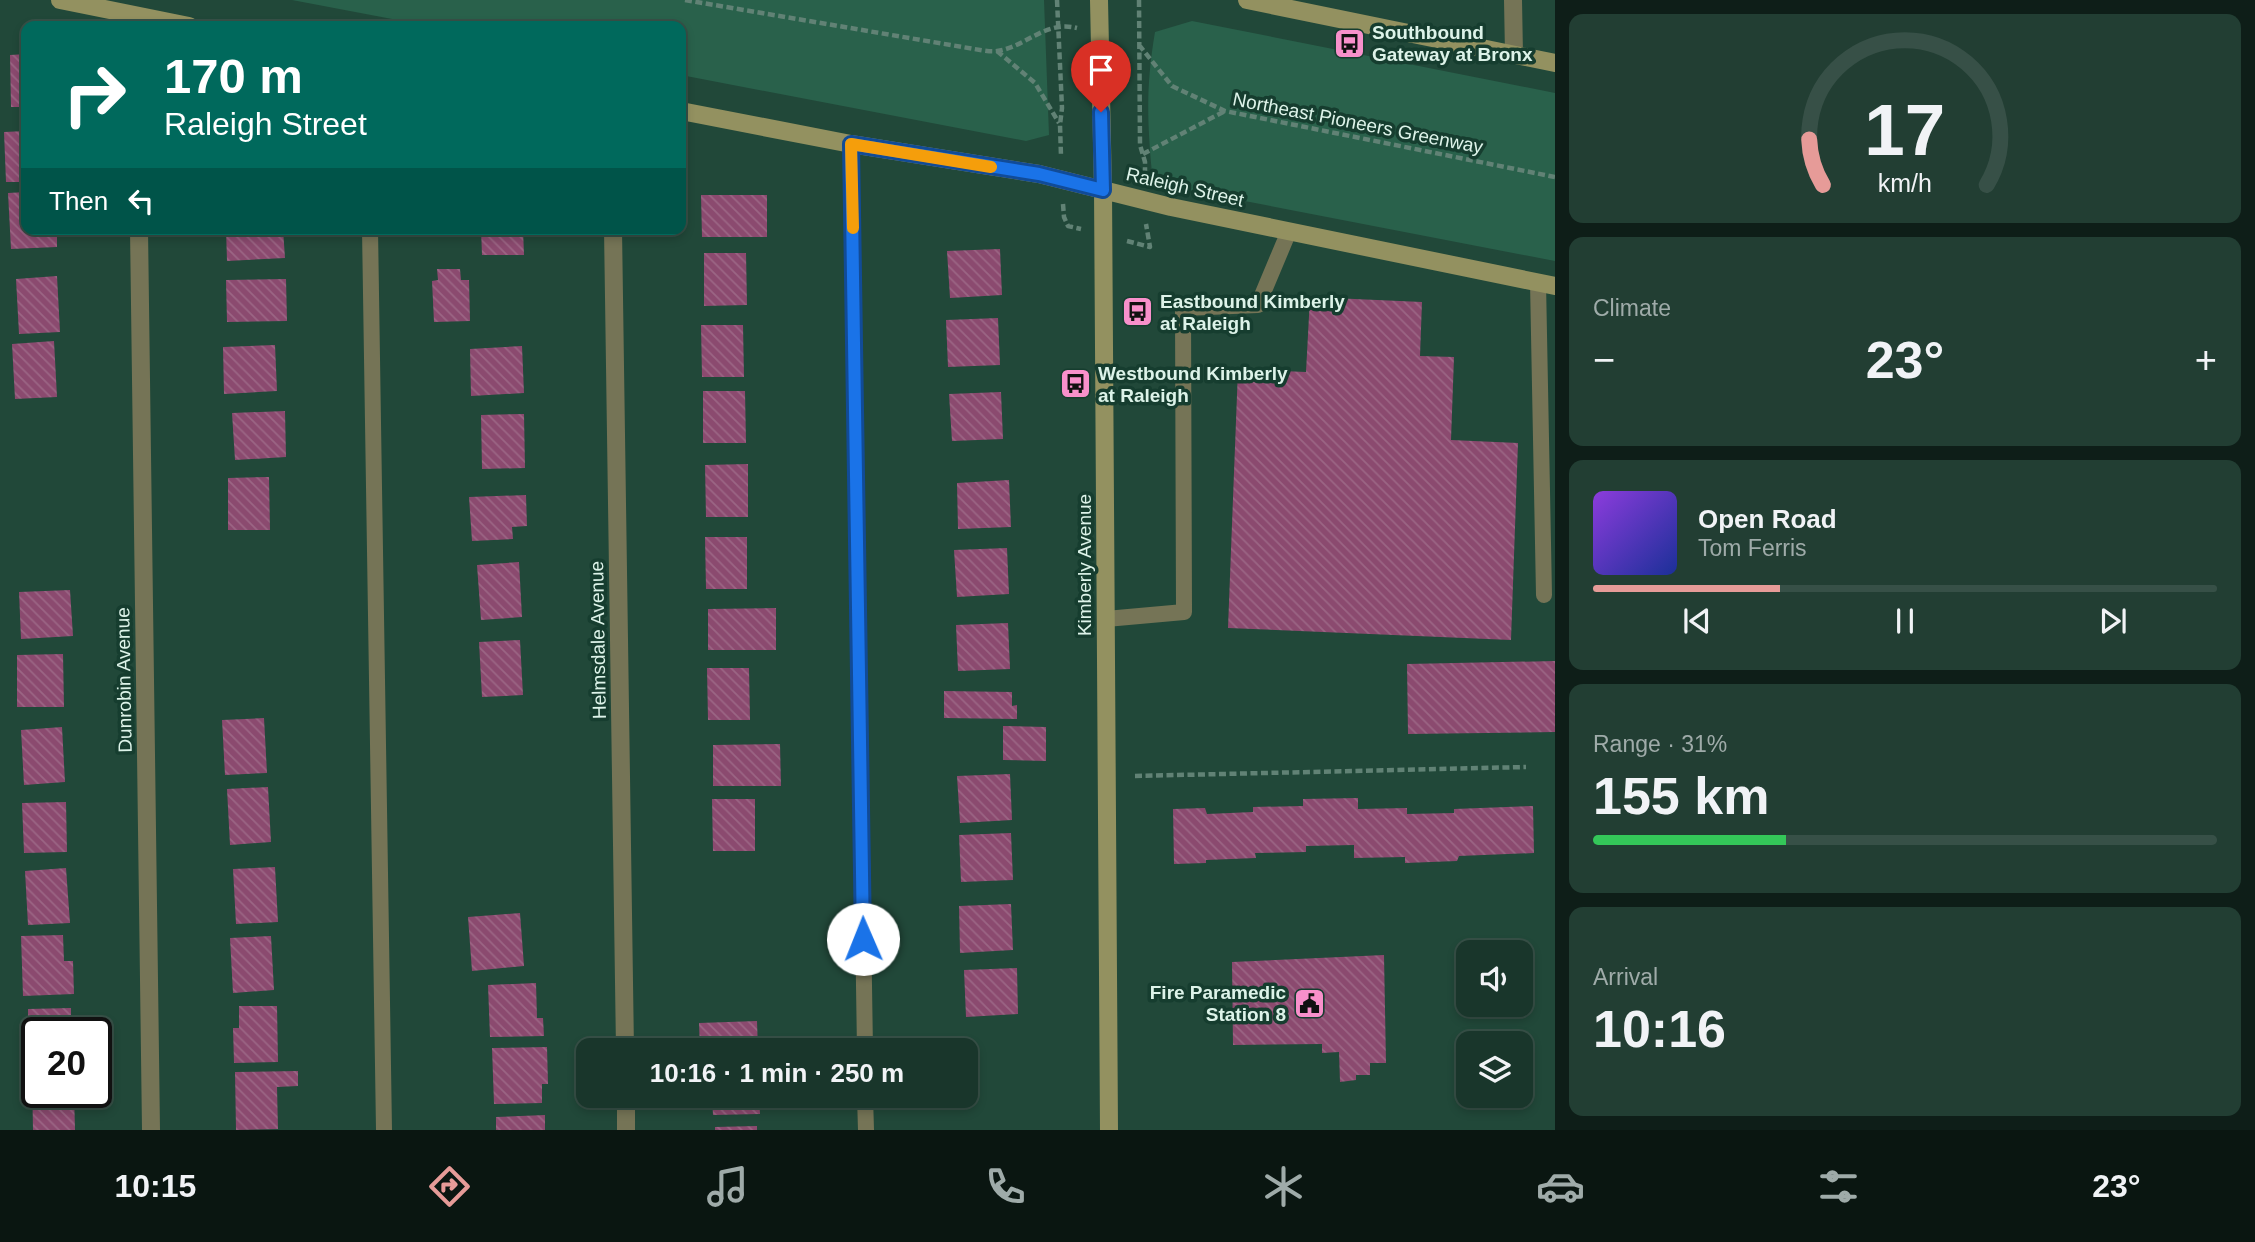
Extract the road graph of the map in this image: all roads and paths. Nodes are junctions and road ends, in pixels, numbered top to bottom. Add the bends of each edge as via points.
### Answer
1 (60, 0) edge
2 (685, 0) edge
3 (1057, 0) edge
4 (1099, 0) edge
5 (1139, 0) edge
6 (1247, 0) edge
7 (1513, 0) edge
8 (133, 21) edge
9 (1059, 26) junction
10 (1068, 26) dead end
11 (997, 51) junction
12 (1514, 54) junction
13 (1555, 63) edge
14 (1225, 111) junction
15 (686, 112) edge
16 (1060, 125) dead end
17 (851, 144) junction
18 (1143, 154) dead end
19 (1555, 177) edge
20 (1103, 190) junction
21 (1289, 231) junction
22 (139, 235) edge
23 (370, 235) edge
24 (613, 235) edge
25 (1547, 284) edge
26 (1544, 594) dead end
27 (1106, 619) junction
28 (1526, 767) dead end
29 (1135, 776) dead end
30 (625, 1038) edge
31 (865, 1038) edge
32 (626, 1108) edge
33 (865, 1108) edge
34 (151, 1130) edge
35 (384, 1130) edge
36 (626, 1130) edge
37 (866, 1130) edge
38 (1109, 1130) edge

1 - 8 street
2 - 11 path
3 - 9 path
4 - 20 street, Kimberly Avenue
5 - 14 path, Northeast Pioneers Greenway via 1138,44 1172,86
6 - 12 street
7 - 12 street
9 - 10 path
9 - 11 path
11 - 16 path via 1035,83
12 - 13 street
14 - 18 path
14 - 19 path, Northeast Pioneers Greenway
15 - 17 street, Raleigh Street
17 - 20 street, Raleigh Street via 1039,174
17 - 31 lane
20 - 21 street, Raleigh Street
20 - 27 street, Kimberly Avenue
21 - 25 street, Raleigh Street
21 - 27 lane via 1258,305 1183,308 1184,612
22 - 34 street, Dunrobin Avenue
23 - 35 lane
24 - 30 street, Helmsdale Avenue
25 - 26 lane
27 - 38 street, Kimberly Avenue
28 - 29 path
32 - 36 street
33 - 37 lane

